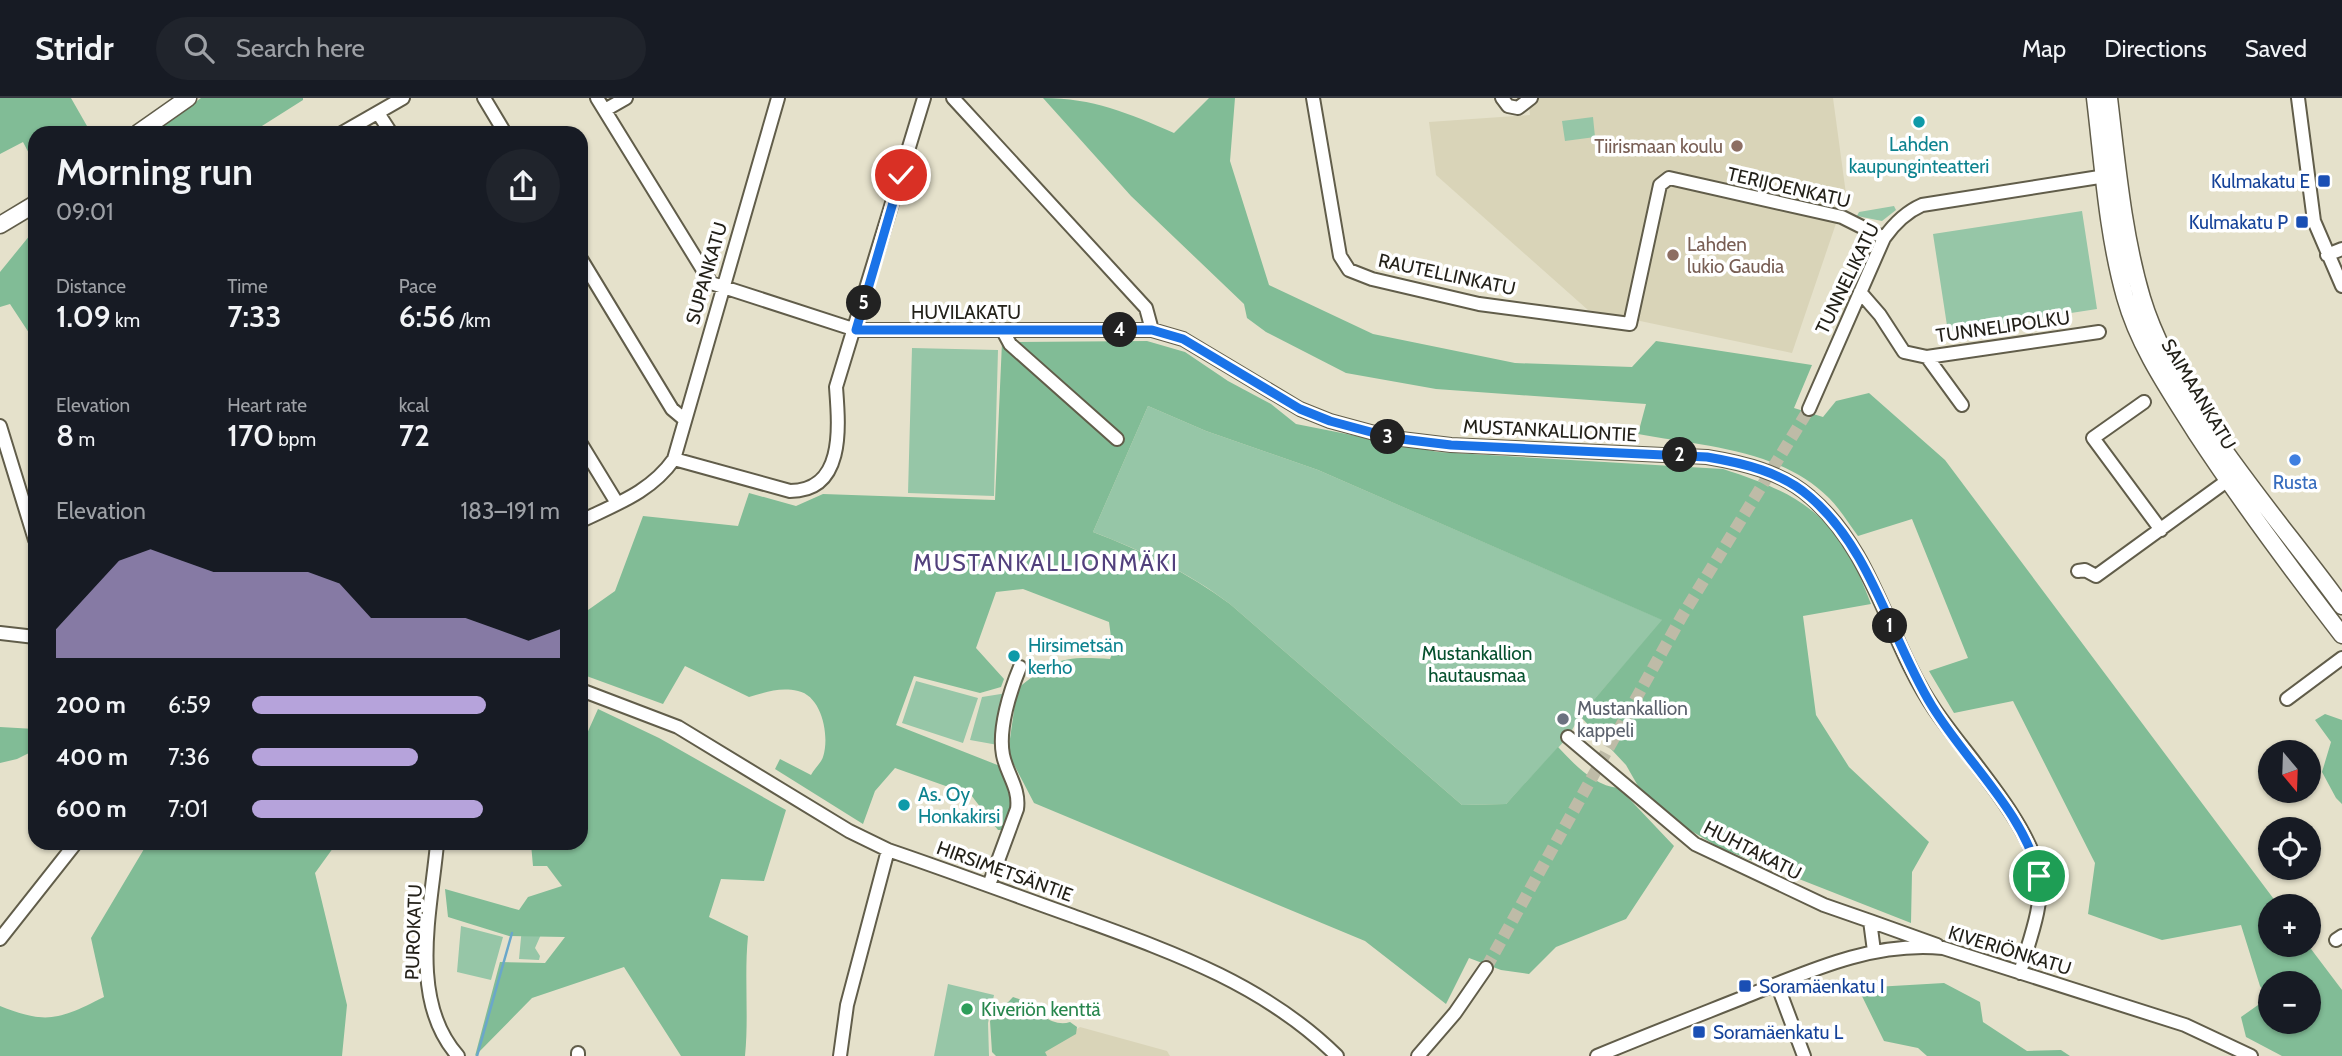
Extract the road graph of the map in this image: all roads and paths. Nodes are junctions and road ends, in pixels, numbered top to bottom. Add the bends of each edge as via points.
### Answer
1 (188, 98) edge
2 (403, 98) edge
3 (484, 98) edge
4 (597, 98) edge
5 (626, 98) edge
6 (778, 98) edge
7 (924, 98) edge
8 (953, 98) edge
9 (1314, 98) edge
10 (1502, 98) edge
11 (1531, 98) edge
12 (2095, 98) edge
13 (2109, 98) edge
14 (2298, 98) edge
15 (605, 110) junction
16 (378, 113) junction
17 (148, 126) edge
18 (355, 126) edge
19 (386, 126) edge
20 (501, 126) edge
21 (2112, 175) junction
22 (28, 208) edge
23 (28, 210) edge
24 (0, 225) edge
25 (0, 235) edge
26 (1884, 238) junction
27 (2342, 249) edge
28 (2327, 255) junction
29 (588, 271) edge
30 (722, 286) junction
31 (2342, 286) edge
32 (1860, 292) junction
33 (1630, 324) joint
34 (856, 330) junction
35 (1152, 330) junction
36 (1003, 331) junction
37 (2099, 332) dead end
38 (1927, 357) junction
39 (2144, 402) dead end
40 (1962, 405) dead end
41 (1809, 409) tunnel mouth
42 (684, 419) junction
43 (0, 426) edge
44 (1117, 439) dead end
45 (588, 455) edge
46 (674, 459) junction
47 (2241, 470) junction
48 (2227, 480) junction
49 (617, 503) junction
50 (28, 517) edge
51 (588, 518) edge
52 (2161, 530) junction
53 (2078, 571) dead end
54 (2342, 606) edge
55 (0, 633) edge
56 (2342, 635) edge
57 (28, 636) edge
58 (2342, 658) edge
59 (1020, 667) dead end
60 (588, 693) edge
61 (2287, 699) dead end
62 (1568, 737) dead end
63 (70, 850) edge
64 (436, 850) edge
65 (888, 850) junction
66 (989, 885) junction
67 (1870, 921) junction
68 (0, 939) edge
69 (1943, 948) junction
70 (1874, 951) junction
71 (1486, 968) tunnel mouth
72 (2020, 973) junction
73 (1777, 984) junction
74 (458, 1056) edge
75 (840, 1056) edge
76 (1337, 1056) edge
77 (1418, 1056) edge
78 (1597, 1056) edge
79 (1804, 1056) edge
80 (2251, 1056) edge

1 - 17 main road
2 - 16 street
3 - 20 street
4 - 15 street, HUVILAKATU
5 - 15 street
6 - 30 street, SUPANKATU
7 - 34 street
8 - 35 street via 1146,307
9 - 33 street, RAUTELLINKATU via 1340,256 1349,270 1479,304
10 - 11 street via 1508,106 1518,108
12 - 21 main road, SAIMAANKATU
13 - 21 main road, SAIMAANKATU
14 - 28 street via 2310,205
15 - 30 street, HUVILAKATU via 710,283
16 - 18 street
16 - 19 street
21 - 26 street, TUNNELIKATU via 1922,205 1896,222
21 - 47 main road, SAIMAANKATU via 2152,326 2176,375
21 - 48 main road, SAIMAANKATU via 2118,267 2139,332 2164,383
22 - 24 main road
23 - 25 main road
26 - 32 street, TUNNELIKATU
26 - 33 street, TERIJOENKATU via 1842,217 1665,179
27 - 28 street
28 - 31 street
29 - 42 street via 672,409
30 - 34 street, HUVILAKATU
30 - 42 street, SUPANKATU
32 - 38 street, TUNNELIPOLKU via 1904,352
32 - 41 street, TUNNELIKATU
34 - 36 street, HUVILAKATU
34 - 46 street via 836,387 839,425 835,452 817,487 790,491
35 - 36 street, HUVILAKATU
35 - 72 street, MUSTANKALLIONTIE via 1183,339 1300,409 1393,438 1707,457 1744,463 1809,495 1836,522 1859,557 1908,666 1933,709 2022,831 2034,855 2040,896
36 - 44 street via 1010,344
37 - 38 street, TUNNELIPOLKU
38 - 40 street
39 - 52 street via 2094,438
42 - 46 street, SUPANKATU
43 - 50 street
45 - 49 street
46 - 49 street via 661,478
47 - 48 street
47 - 54 main road, SAIMAANKATU
48 - 52 street
48 - 56 main road, SAIMAANKATU
49 - 51 street
52 - 53 street via 2096,576
55 - 57 street
58 - 61 street
59 - 66 street via 1003,743 1005,762 1019,796
60 - 65 street, HIRSIMETSÄNTIE via 678,727
62 - 67 street, HUHTAKATU via 1695,844 1824,905
63 - 68 street
64 - 74 street, PUROKATU via 427,944 429,981 435,1019
65 - 66 street, HIRSIMETSÄNTIE
65 - 75 street via 847,1005
66 - 76 street, HIRSIMETSÄNTIE via 1211,968 1274,1003
67 - 69 street, HUHTAKATU
67 - 70 street
69 - 70 street, KIVERIÖNKATU
69 - 72 street, KIVERIÖNKATU
70 - 73 street, KIVERIÖNKATU
71 - 77 street
72 - 80 street, KIVERIÖNKATU via 2185,1025
73 - 78 street, KIVERIÖNKATU
73 - 79 street

